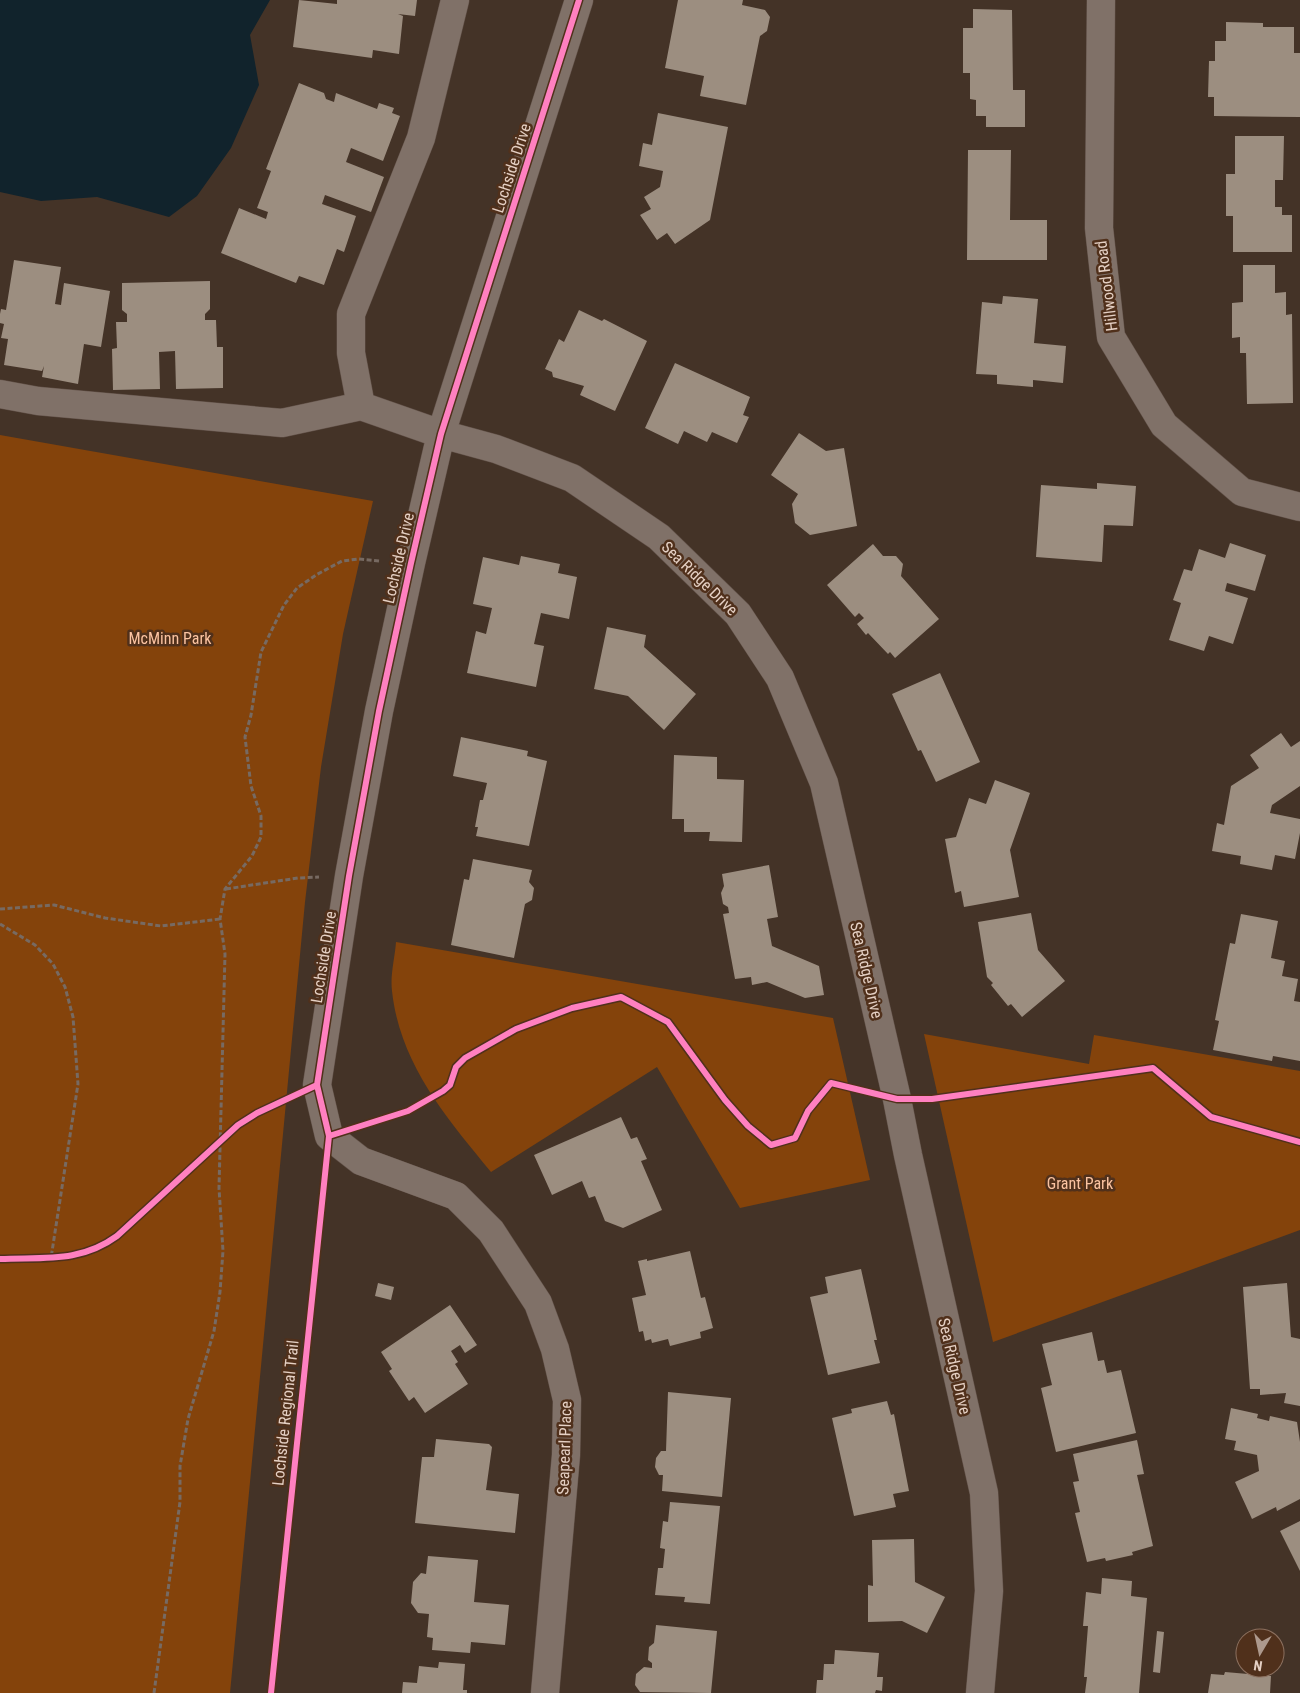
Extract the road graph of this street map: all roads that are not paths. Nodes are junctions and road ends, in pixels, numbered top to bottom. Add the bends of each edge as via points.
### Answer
1 (454, 0) edge
2 (579, 0) edge
3 (1101, 0) edge
4 (0, 394) edge
5 (361, 406) junction
6 (441, 434) junction
7 (1300, 507) edge
8 (329, 1136) joint
9 (545, 1693) edge
10 (980, 1693) edge

1 - 5 street via 421,138 351,314 351,353
2 - 6 street, Lochside Drive
3 - 7 street, Hillwood Road via 1099,228 1111,337 1164,425 1242,492
4 - 5 street via 38,401 282,423
5 - 6 street, Sea Ridge Drive
6 - 8 street, Lochside Drive via 379,711 349,876 317,1085
6 - 10 street, Sea Ridge Drive via 496,449 572,478 659,537 738,614 780,678 824,783 984,1493 989,1591
8 - 9 street, Seapearl Place via 362,1161 456,1196 491,1231 538,1303 555,1349 567,1400 566,1454

